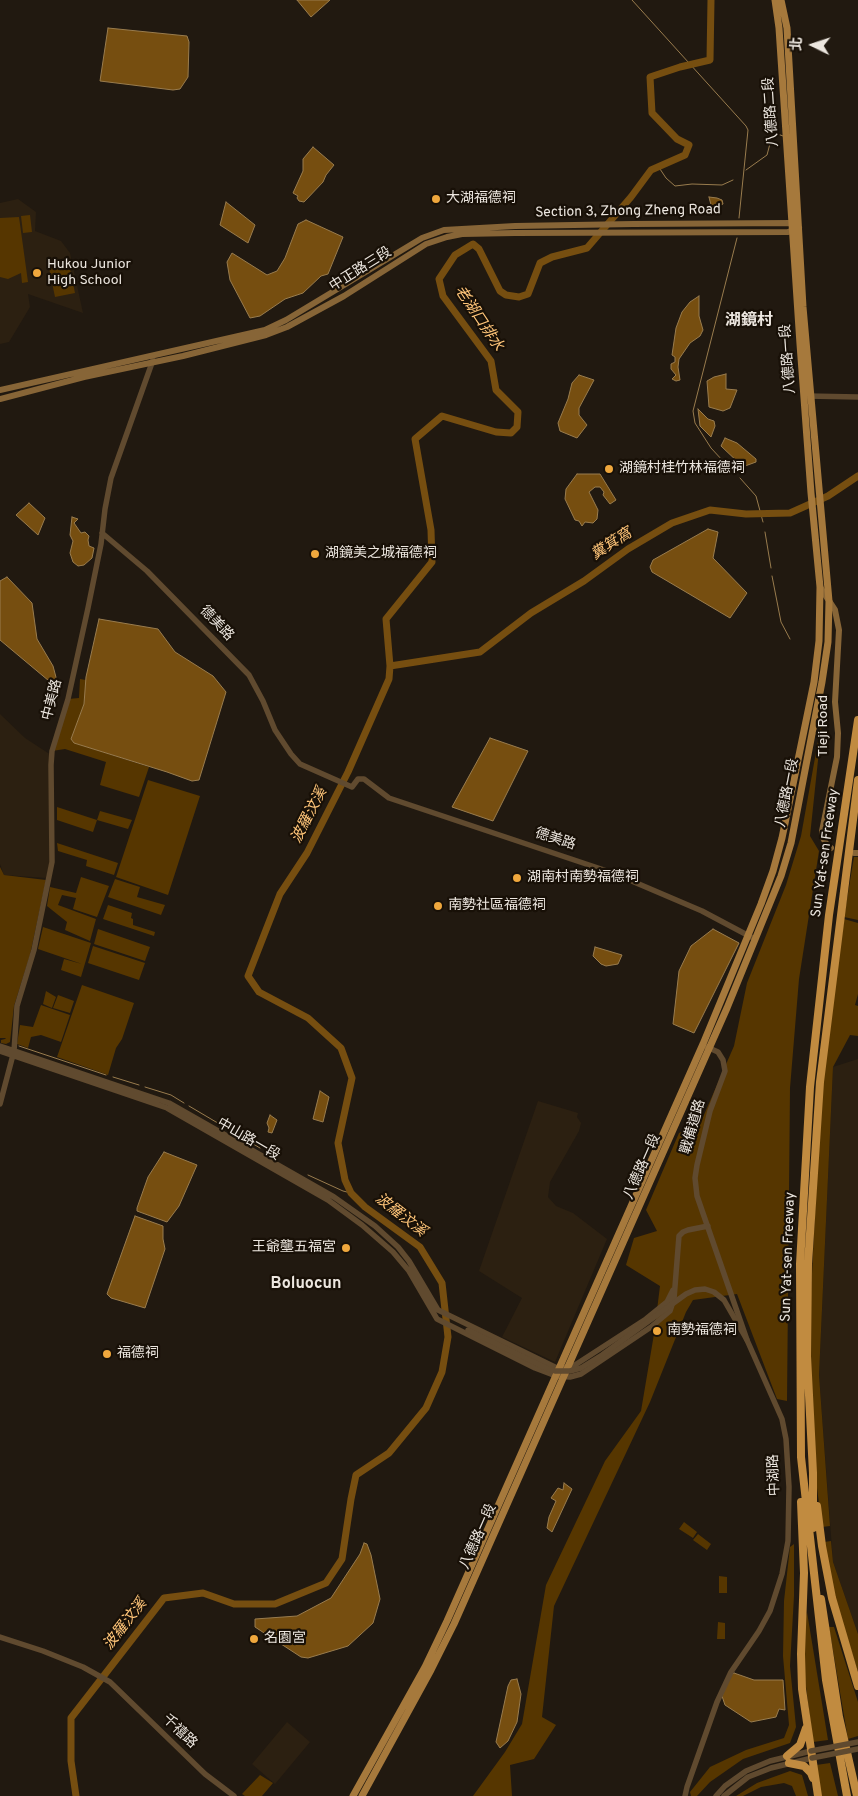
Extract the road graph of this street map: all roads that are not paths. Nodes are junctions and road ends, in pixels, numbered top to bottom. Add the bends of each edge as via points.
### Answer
1 (775, 0) edge
2 (781, 0) edge
3 (792, 223) junction
4 (795, 230) junction
5 (153, 359) junction
6 (0, 390) edge
7 (808, 396) junction
8 (858, 397) edge
9 (0, 399) edge
10 (817, 516) junction
11 (102, 533) junction
12 (820, 587) junction
13 (829, 601) junction
14 (858, 720) edge
15 (858, 780) edge
16 (831, 848) dead end
17 (748, 935) junction
18 (755, 939) junction
19 (0, 1046) edge
20 (706, 1046) junction
21 (0, 1051) edge
22 (13, 1053) junction
23 (0, 1104) edge
24 (708, 1226) junction
25 (674, 1286) junction
26 (460, 1321) junction
27 (456, 1329) junction
28 (468, 1330) junction
29 (747, 1340) junction
30 (568, 1367) junction
31 (559, 1368) junction
32 (559, 1377) junction
33 (800, 1457) junction
34 (813, 1473) junction
35 (0, 1638) edge
36 (858, 1686) edge
37 (807, 1723) junction
38 (858, 1742) edge
39 (858, 1749) edge
40 (811, 1755) junction
41 (788, 1760) junction
42 (817, 1793) edge
43 (234, 1796) edge
44 (353, 1796) edge
45 (362, 1796) edge
46 (685, 1796) edge
47 (716, 1796) edge
48 (724, 1796) edge
49 (847, 1796) edge
50 (857, 1796) edge

1 - 3 main road, 八德路二段
2 - 4 main road via 788,48
3 - 4 main road, 八德路一段
3 - 5 main road, Section 3, Zhong Zheng Road via 444,230 431,234 264,330
4 - 5 main road, 中正路三段 via 462,234 426,244 288,327 251,340
4 - 7 main road, 八德路一段
5 - 6 main road
5 - 9 main road
5 - 11 street, 中美路 via 111,478
7 - 8 street
7 - 10 main road, 八德路一段 via 818,488
7 - 10 main road, 八德路一段 via 811,494
10 - 12 main road, 八德路一段
10 - 13 main road, 八德路一段
11 - 17 street, 德美路 via 147,571 249,675 275,730 300,764 352,787 358,779 364,779 389,798 613,873 702,911
11 - 22 street, 中美路 via 68,699 52,751 52,862 34,950 17,1006
12 - 13 main road, Tieji Road
12 - 17 main road, 八德路一段 via 820,641 814,682 782,838
13 - 16 main road, Tieji Road via 835,610 839,630 835,702 837,757 822,831
13 - 18 main road, 八德路一段 via 828,642 822,682 791,843
14 - 33 highway, Sun Yat-sen Freeway via 829,915 810,1087 800,1264
15 - 34 highway, Sun Yat-sen Freeway via 820,1082 808,1264 807,1356
17 - 18 street, 德美路
17 - 20 main road, 八德路一段
18 - 20 main road, 八德路一段 via 727,1008
19 - 22 street, 中山路一段
20 - 24 street, 戰備道路 via 718,1052 725,1071 710,1111 697,1164 697,1196
20 - 30 main road, 八德路一段 via 657,1168
20 - 31 main road, 八德路一段
21 - 22 street, 中山路一段
22 - 23 street, 中美路
22 - 26 street, 中山路一段 via 169,1103 334,1197 398,1247 438,1310
22 - 27 street, 中山路一段 via 167,1108 328,1200 393,1252 409,1271 437,1318
24 - 25 street via 688,1230 679,1236
24 - 29 street, 中湖路
25 - 30 street via 667,1302 646,1319
25 - 32 street via 670,1311 651,1327 581,1374
26 - 28 street
26 - 31 street
27 - 28 street
27 - 32 street
28 - 29 street, bridge via 546,1368 570,1371 602,1355 686,1294 705,1289 724,1300
29 - 46 street, 中湖路 via 782,1419 786,1439 787,1548 770,1611 731,1672 717,1702
30 - 31 street
30 - 32 main road, 八德路一段
31 - 32 main road, 八德路一段
32 - 44 main road, 八德路一段 via 444,1629
32 - 45 main road, 八德路一段 via 454,1624
33 - 37 highway via 804,1573 801,1654
33 - 49 highway, Sun Yat-sen Freeway via 826,1680
34 - 36 highway via 832,1598
34 - 50 highway, Sun Yat-sen Freeway via 813,1537 839,1717
35 - 43 street, 千禧路 via 43,1651 110,1682 206,1774
37 - 40 highway
37 - 41 highway via 800,1745
38 - 40 street, bridge
39 - 40 street, bridge
40 - 41 street
40 - 42 highway
41 - 42 highway via 810,1772
41 - 47 street via 770,1761 746,1771
41 - 48 street via 748,1777

